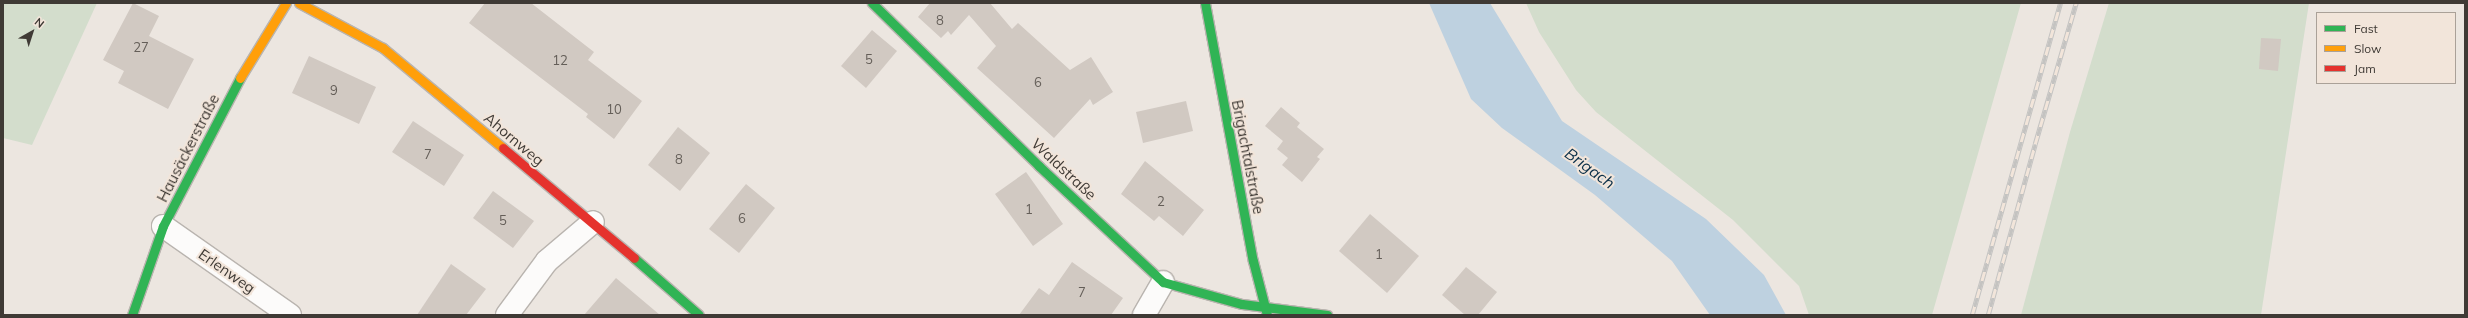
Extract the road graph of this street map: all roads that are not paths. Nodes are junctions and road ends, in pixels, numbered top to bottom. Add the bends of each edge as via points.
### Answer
1 (286, 3) edge
2 (299, 3) edge
3 (872, 3) edge
4 (1205, 3) edge
5 (593, 222) junction
6 (163, 226) junction
7 (1163, 282) junction
8 (1265, 311) edge
9 (132, 315) edge
10 (290, 315) edge
11 (508, 315) edge
12 (699, 315) edge
13 (1144, 315) edge
14 (1327, 315) edge

1 - 6 street, Hausäckerstraße via 249,60
2 - 5 street, Ahornweg via 383,48
3 - 7 street, Waldstraße via 1039,166
4 - 8 street, Brigachtalstraße via 1253,261
5 - 11 street via 547,261
5 - 12 street, Ahornweg
6 - 9 street, Hausäckerstraße
6 - 10 street, Erlenweg
7 - 8 street, Waldstraße
7 - 13 street
8 - 14 street, Waldstraße

